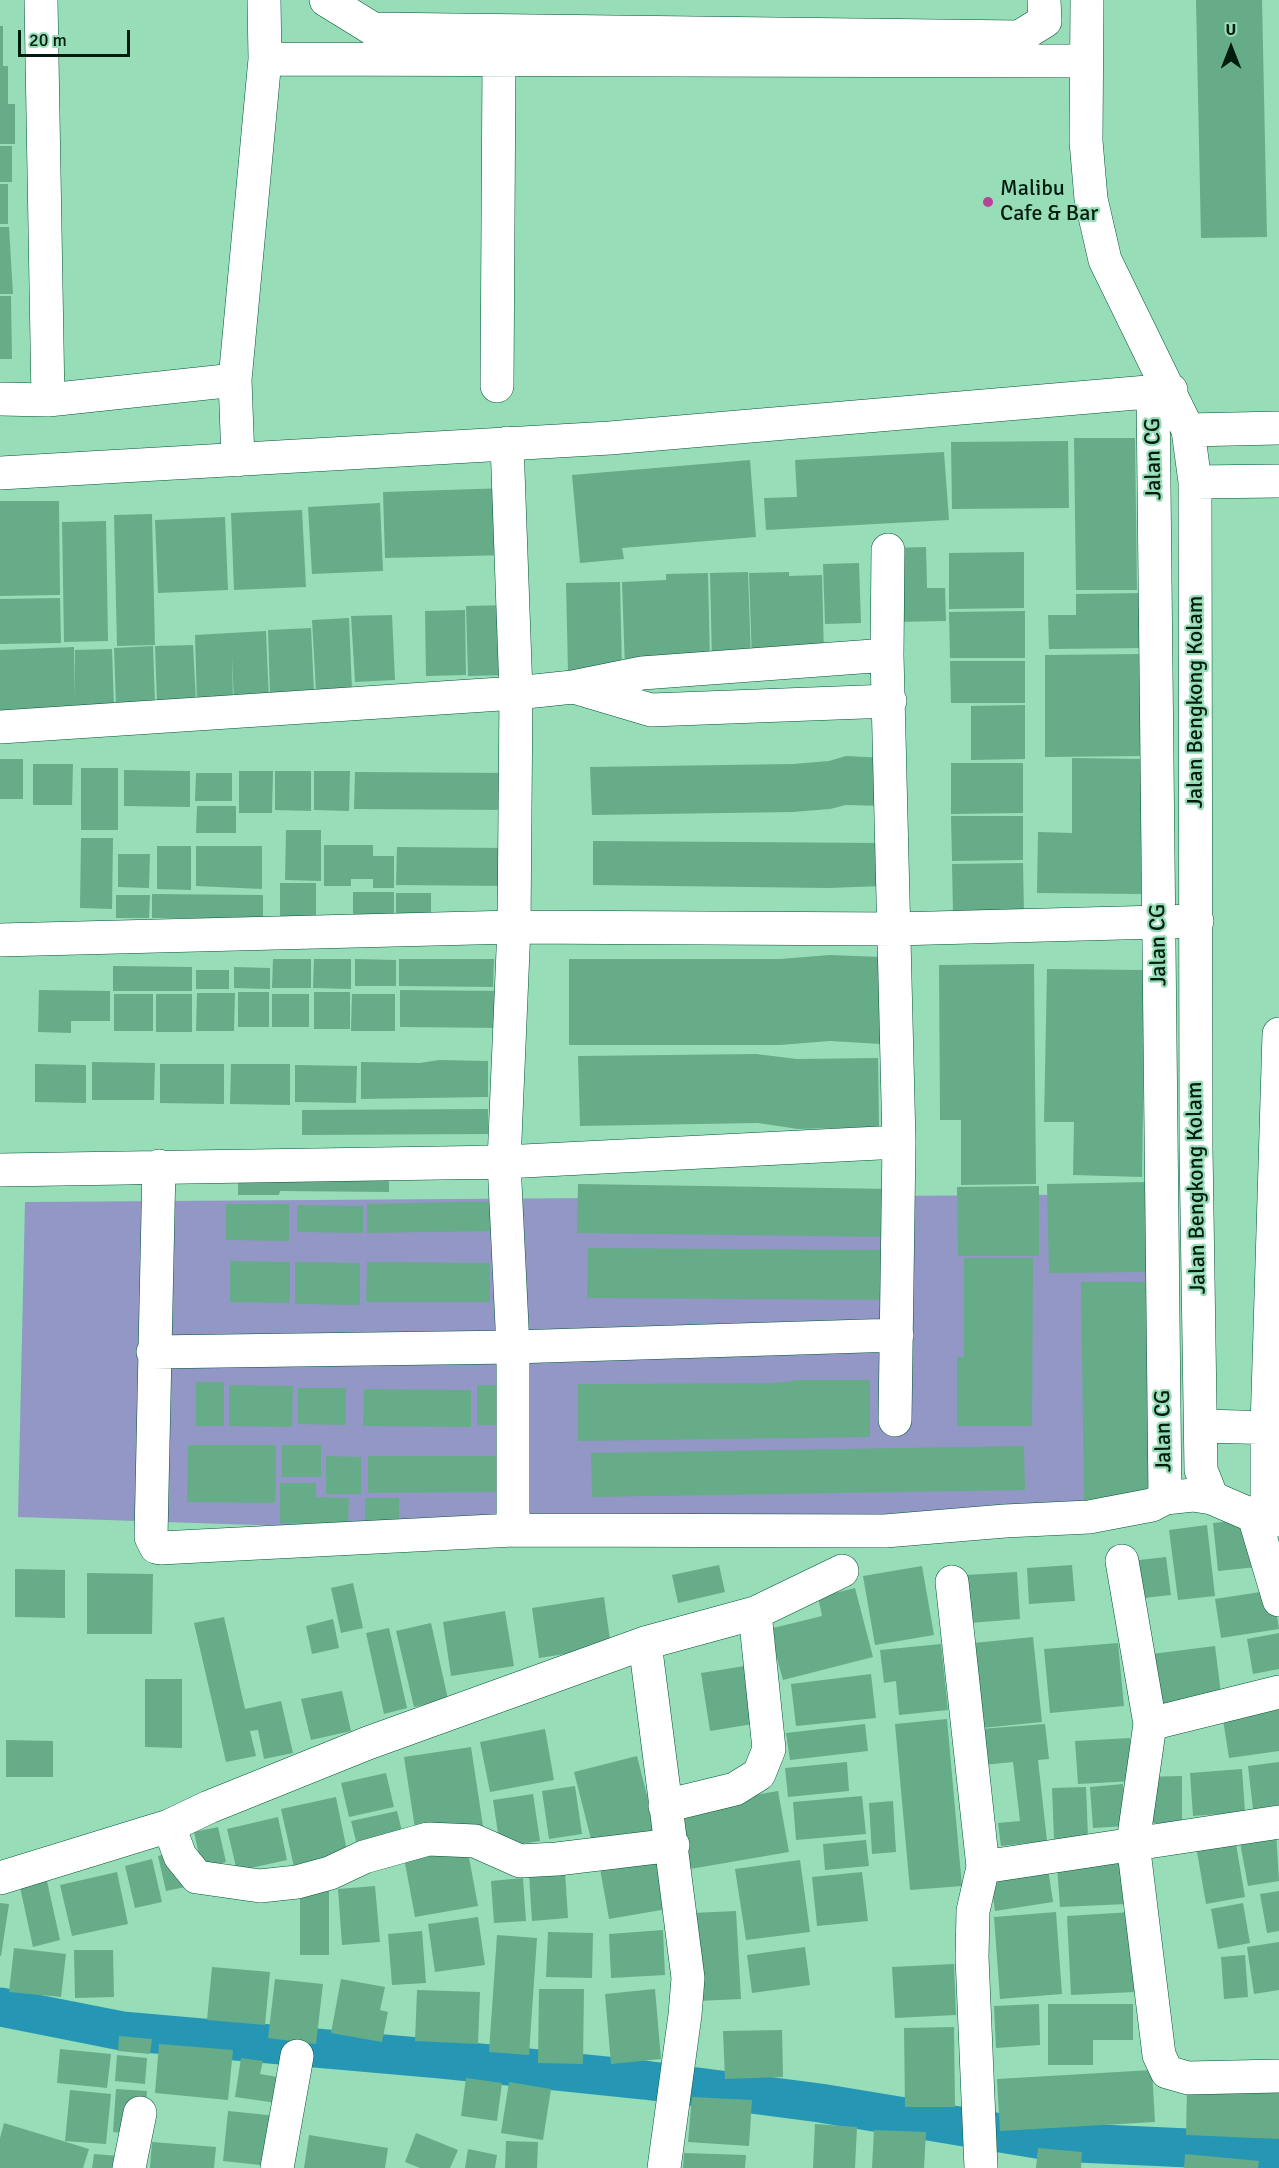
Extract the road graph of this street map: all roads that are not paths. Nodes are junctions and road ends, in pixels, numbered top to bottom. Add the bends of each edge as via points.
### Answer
1 (41, 0) edge
2 (264, 0) edge
3 (326, 0) edge
4 (1044, 0) edge
5 (1087, 0) edge
6 (265, 59) junction
7 (499, 60) junction
8 (1086, 61) junction
9 (235, 380) junction
10 (497, 386) dead end
11 (1162, 392) junction
12 (0, 399) edge
13 (48, 400) junction
14 (1279, 428) edge
15 (1188, 430) junction
16 (507, 443) junction
17 (238, 460) junction
18 (0, 473) edge
19 (1279, 481) edge
20 (1195, 482) junction
21 (888, 550) dead end
22 (887, 655) junction
23 (573, 687) junction
24 (516, 693) junction
25 (890, 701) junction
26 (0, 727) edge
27 (1197, 921) junction
28 (1159, 922) junction
29 (514, 927) junction
30 (895, 929) junction
31 (0, 940) edge
32 (1279, 1034) edge
33 (899, 1142) junction
34 (504, 1162) junction
35 (159, 1166) junction
36 (0, 1170) edge
37 (897, 1335) junction
38 (513, 1347) junction
39 (153, 1352) junction
40 (895, 1420) dead end
41 (1201, 1426) junction
42 (1273, 1428) edge
43 (1165, 1498) junction
44 (1212, 1498) junction
45 (1267, 1519) edge
46 (513, 1530) junction
47 (1122, 1561) dead end
48 (842, 1571) dead end
49 (952, 1582) dead end
50 (1279, 1600) edge
51 (755, 1613) junction
52 (645, 1643) junction
53 (1279, 1692) edge
54 (1150, 1724) junction
55 (665, 1806) junction
56 (1279, 1822) edge
57 (168, 1826) junction
58 (1133, 1843) junction
59 (673, 1845) junction
60 (982, 1867) junction
61 (0, 1878) edge
62 (297, 2056) dead end
63 (1279, 2076) edge
64 (140, 2113) dead end
65 (666, 2155) edge
66 (981, 2167) edge
67 (129, 2168) edge
68 (277, 2168) edge

1 - 13 street
2 - 6 street
3 - 4 street via 374,29 1019,37 1045,21
5 - 8 street, Jalan Bengkong Kolam
6 - 7 street
6 - 9 street
7 - 8 street
7 - 10 street
8 - 11 street, Jalan Bengkong Kolam via 1091,199 1104,260
9 - 13 street
9 - 17 street
11 - 15 street, Jalan Bengkong Kolam
11 - 16 street
11 - 28 street, Jalan CG
12 - 13 street
14 - 15 street
15 - 20 street, Jalan Bengkong Kolam
16 - 17 street
16 - 24 street
17 - 18 street
19 - 20 street
20 - 27 street, Jalan Bengkong Kolam
21 - 22 street
22 - 23 street via 642,673
22 - 25 street
23 - 24 street
23 - 25 street via 651,710
24 - 26 street
24 - 29 street
25 - 30 street
27 - 28 street
27 - 41 street, Jalan Bengkong Kolam
28 - 30 street
28 - 43 street, Jalan CG
29 - 30 street
29 - 31 street
29 - 34 street
30 - 33 street
32 - 42 street
33 - 34 street
33 - 37 street
34 - 35 street
34 - 38 street
35 - 36 street
35 - 39 street
37 - 38 street
37 - 40 street
38 - 39 street
38 - 46 street
39 - 46 street via 151,1537 156,1547
41 - 42 street
41 - 44 street, Jalan Bengkong Kolam via 1201,1470
42 - 45 street
43 - 44 street
43 - 46 street via 1089,1517 885,1531
44 - 45 street
45 - 50 street
47 - 54 street
48 - 51 street
49 - 60 street
51 - 52 street
51 - 55 street via 770,1749 759,1774 735,1789
52 - 55 street
52 - 57 street via 368,1743
53 - 54 street
54 - 58 street
55 - 59 street
56 - 58 street
57 - 59 street via 180,1856 197,1877 260,1886 308,1879 364,1857 428,1839 475,1840 520,1861
57 - 61 street
58 - 60 street
58 - 63 street via 1159,2055 1167,2072 1188,2078
59 - 65 street via 688,1978
60 - 66 street via 973,1911 972,1957
62 - 68 street
64 - 67 street

